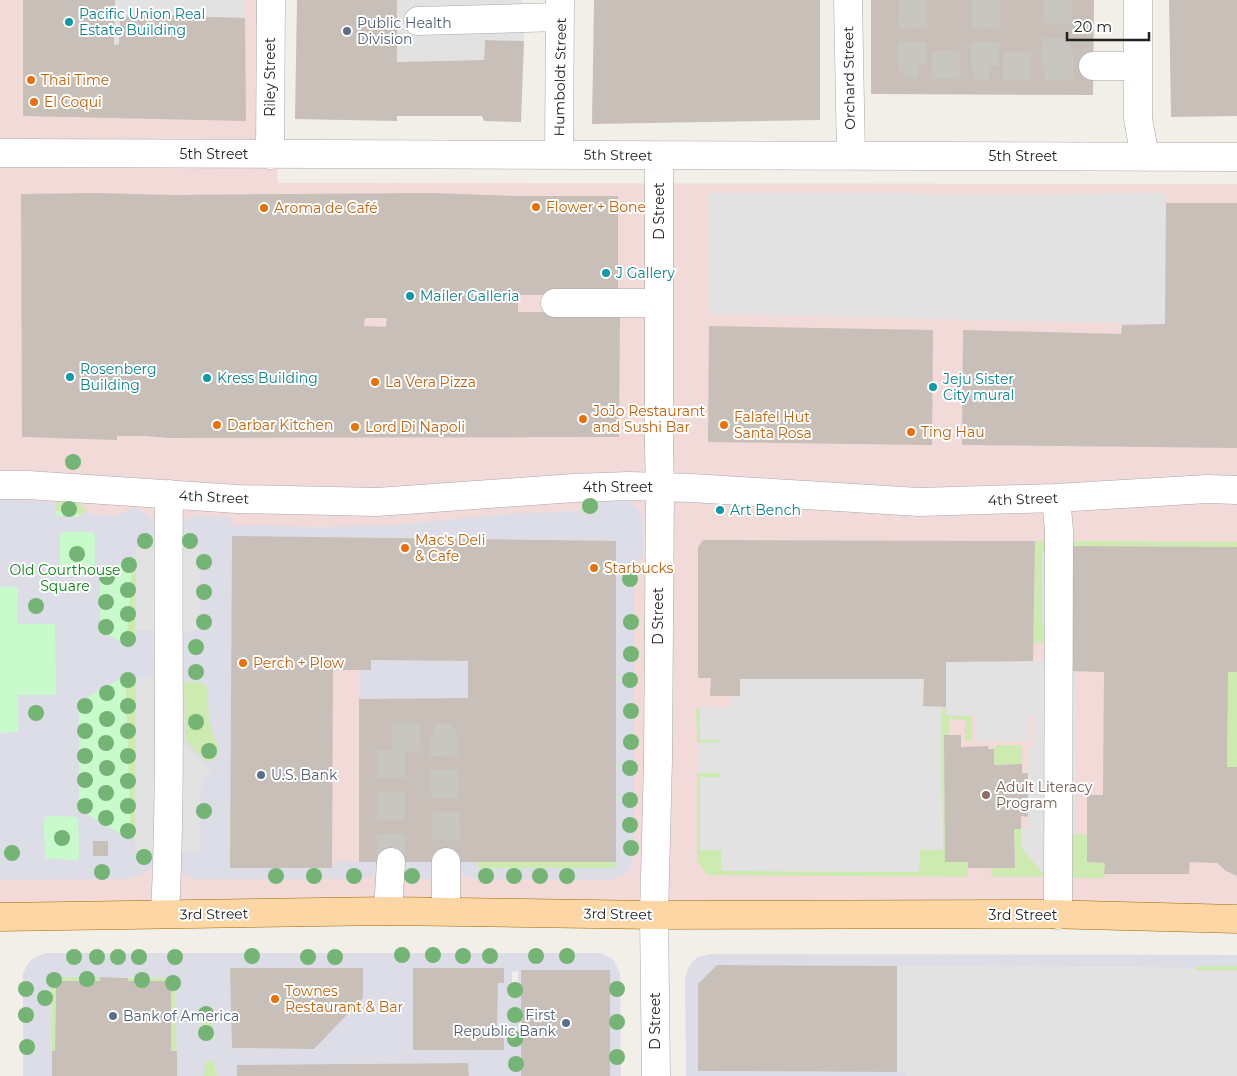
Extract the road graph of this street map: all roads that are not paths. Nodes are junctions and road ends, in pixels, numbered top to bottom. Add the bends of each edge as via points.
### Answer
1 (270, 0) edge
2 (848, 0) edge
3 (1138, 0) edge
4 (560, 9) edge
5 (418, 21) dead end
6 (1093, 66) tunnel mouth
7 (1138, 66) junction
8 (0, 153) edge
9 (559, 154) junction
10 (270, 155) junction
11 (659, 156) junction
12 (851, 156) junction
13 (1145, 157) junction
14 (1237, 157) edge
15 (555, 303) dead end
16 (659, 303) junction
17 (0, 485) edge
18 (660, 487) junction
19 (1237, 490) edge
20 (169, 494) junction
21 (1056, 498) junction
22 (391, 862) tunnel mouth
23 (446, 862) tunnel mouth
24 (388, 911) junction
25 (446, 912) junction
26 (165, 914) junction
27 (654, 914) junction
28 (1058, 915) junction
29 (0, 917) edge
30 (1237, 919) edge
31 (656, 1076) edge

1 - 10 street, Riley Street
2 - 12 street, Orchard Street
3 - 7 street
4 - 5 street
4 - 9 street, Humboldt Street
6 - 7 street
7 - 13 street via 1138,119
8 - 10 street, 5th Street
9 - 10 street, 5th Street
9 - 11 street, 5th Street
11 - 12 street, 5th Street
11 - 16 street, D Street
12 - 13 street, 5th Street
13 - 14 street, 5th Street
15 - 16 street
16 - 18 street, D Street
17 - 20 street, 4th Street
18 - 20 street, 4th Street via 574,488 377,502
18 - 21 street, 4th Street via 919,502
18 - 27 street, D Street
19 - 21 street, 4th Street
20 - 26 street
21 - 28 street via 1059,531
22 - 24 street
23 - 25 street
24 - 25 main road, 3rd Street
24 - 26 main road, 3rd Street
25 - 27 main road, 3rd Street
26 - 29 main road, 3rd Street
27 - 28 main road, 3rd Street
27 - 31 street, D Street
28 - 30 main road, 3rd Street

